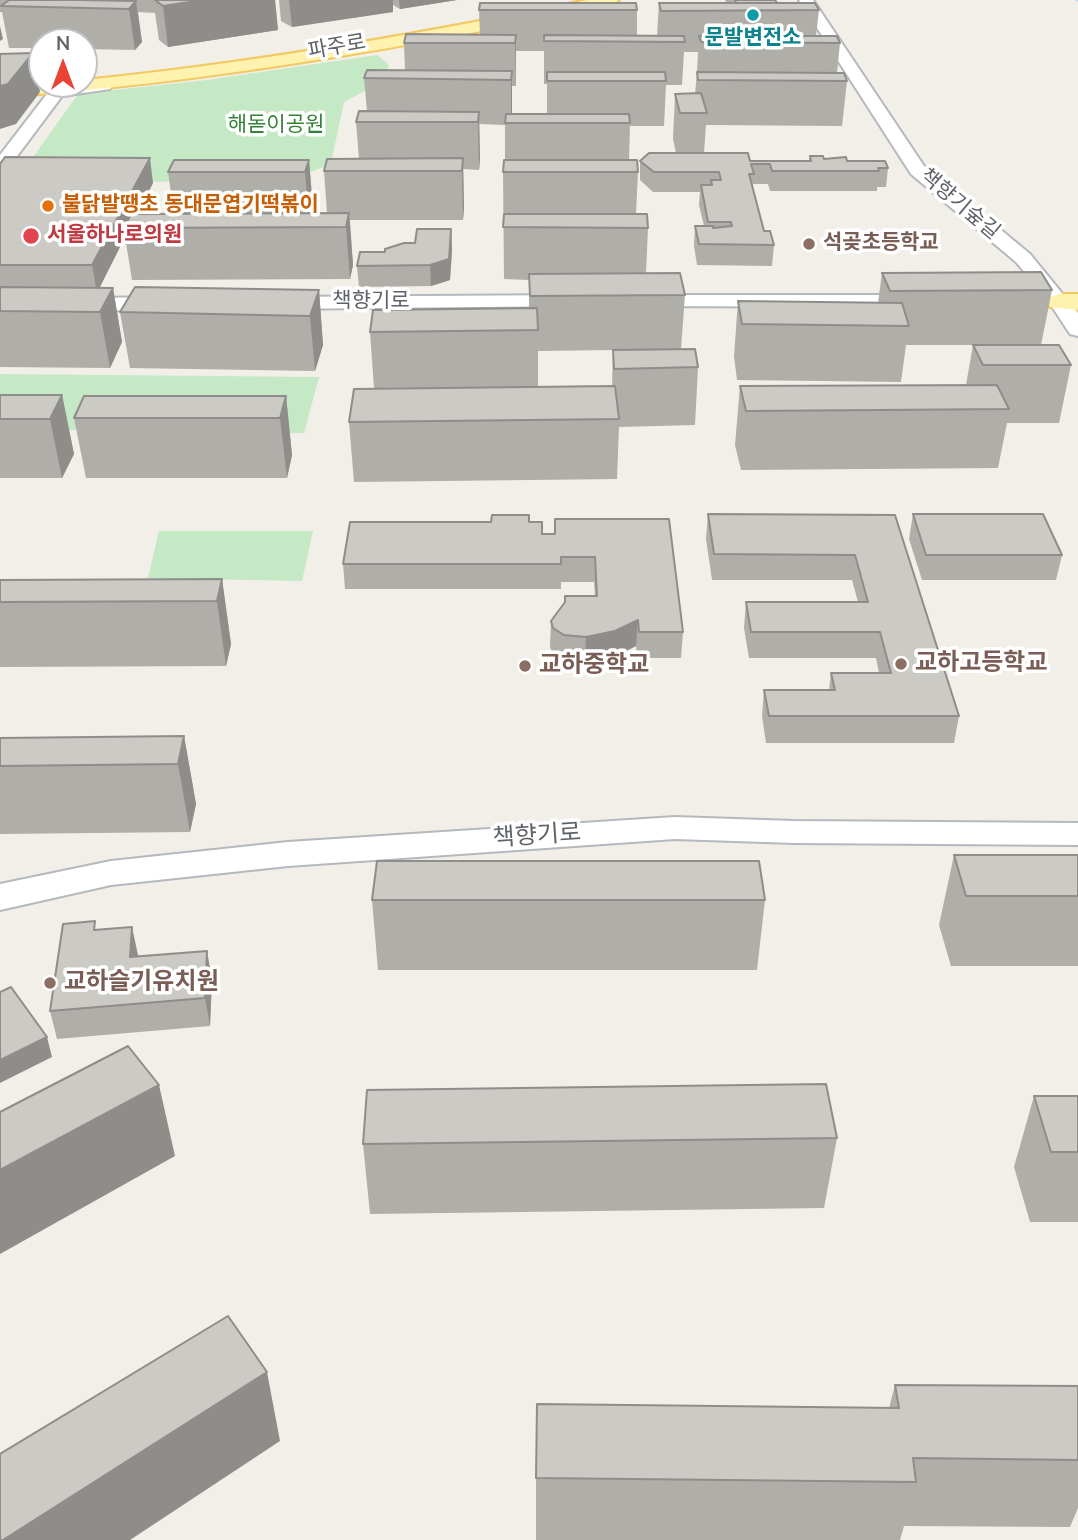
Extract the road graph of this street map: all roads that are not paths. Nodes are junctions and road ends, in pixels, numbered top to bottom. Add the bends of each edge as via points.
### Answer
1 (529, 0) edge
2 (562, 0) edge
3 (587, 0) edge
4 (611, 0) edge
5 (806, 0) edge
6 (373, 47) junction
7 (98, 66) edge
8 (98, 72) edge
9 (98, 77) edge
10 (15, 82) edge
11 (0, 167) edge
12 (589, 301) edge
13 (615, 301) edge
14 (947, 302) edge
15 (1031, 302) edge
16 (1068, 302) edge
17 (250, 303) edge
18 (194, 304) edge
19 (0, 306) edge
20 (1078, 329) edge
21 (1078, 834) edge
22 (0, 897) edge

1 - 7 main road via 292,43
2 - 8 main road, 파주로 via 290,50
3 - 9 main road, 파주로 via 297,55
4 - 6 main road
5 - 16 street, 책향기숲길 via 917,170 1023,258
6 - 10 main road via 161,78
6 - 11 street via 253,68 60,91
12 - 17 street, 책향기로
13 - 14 street
15 - 16 street
16 - 20 street, 책향기숲길
18 - 19 street
21 - 22 street, 책향기로 via 675,828 288,854 111,873

